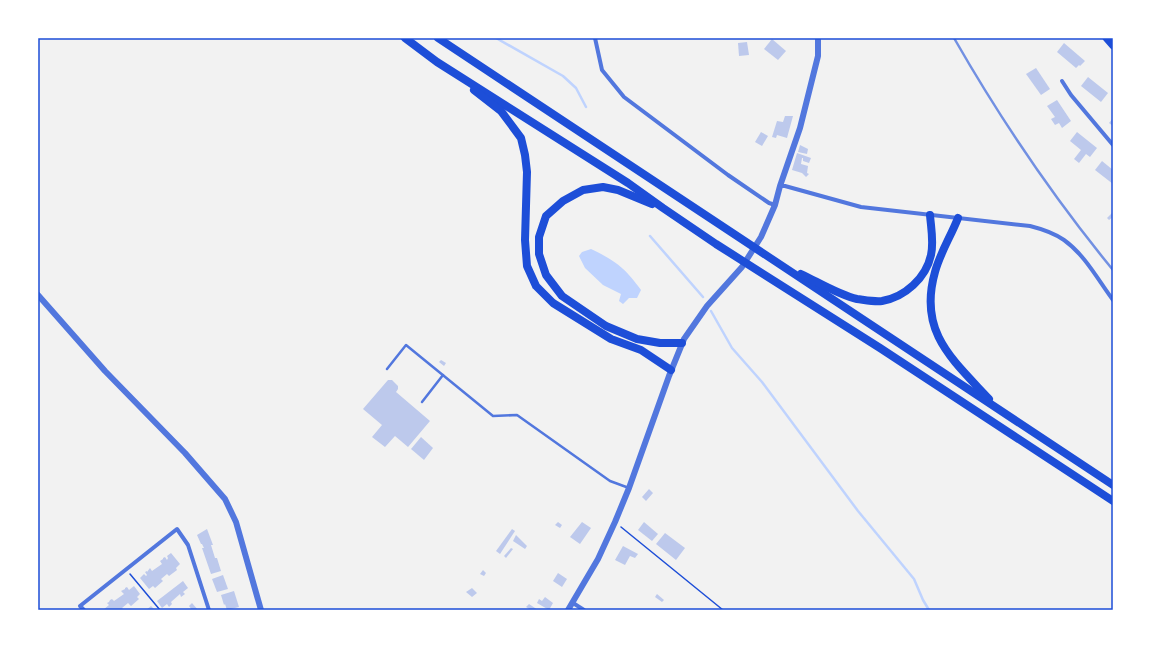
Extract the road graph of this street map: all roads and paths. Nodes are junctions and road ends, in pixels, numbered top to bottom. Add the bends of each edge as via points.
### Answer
1 (405, 38) edge
2 (438, 38) edge
3 (596, 38) edge
4 (818, 38) edge
5 (1106, 38) edge
6 (1113, 46) edge
7 (438, 62) junction
8 (1062, 81) dead end
9 (1113, 145) edge
10 (780, 186) junction
11 (775, 205) junction
12 (663, 208) junction
13 (930, 215) junction
14 (958, 218) junction
15 (775, 261) junction
16 (38, 295) edge
17 (1113, 300) edge
18 (682, 343) junction
19 (387, 369) dead end
20 (671, 370) junction
21 (443, 375) junction
22 (422, 402) dead end
23 (997, 408) junction
24 (1113, 485) edge
25 (630, 488) junction
26 (1113, 501) edge
27 (615, 522) junction
28 (126, 569) junction
29 (572, 603) junction
30 (84, 610) edge
31 (160, 610) edge
32 (209, 610) edge
33 (261, 610) edge
34 (568, 610) edge
35 (584, 610) edge
36 (723, 610) edge

1 - 7 highway
2 - 15 highway
3 - 11 street via 602,70 624,97 728,175
4 - 10 street via 818,56 800,128
5 - 6 main road
7 - 12 highway
7 - 20 highway via 501,111 521,138 527,172 527,266 536,286 553,303 605,336 641,350
8 - 9 street
10 - 11 street
10 - 13 street via 861,208
11 - 18 street via 761,237 742,267 707,306
12 - 18 highway via 618,190 603,187 583,190 563,201 546,216 539,237 539,254 546,275 562,296 606,326 637,339
12 - 26 highway
13 - 14 street
13 - 15 highway via 932,241 927,269 913,285 893,298 881,301 851,297
14 - 17 street via 1030,226 1059,237 1082,257
14 - 23 highway via 935,271 930,299 932,314 940,342 947,353
15 - 23 highway
16 - 33 street via 225,499 236,522
18 - 20 street
19 - 21 lane via 406,345
20 - 25 street
21 - 22 lane
21 - 25 lane via 493,416 517,415 610,482
23 - 24 highway
25 - 27 street
27 - 29 street via 598,559
27 - 36 path
28 - 30 street via 80,606
28 - 31 path
28 - 32 street via 177,529 188,546
29 - 34 street
29 - 35 street

